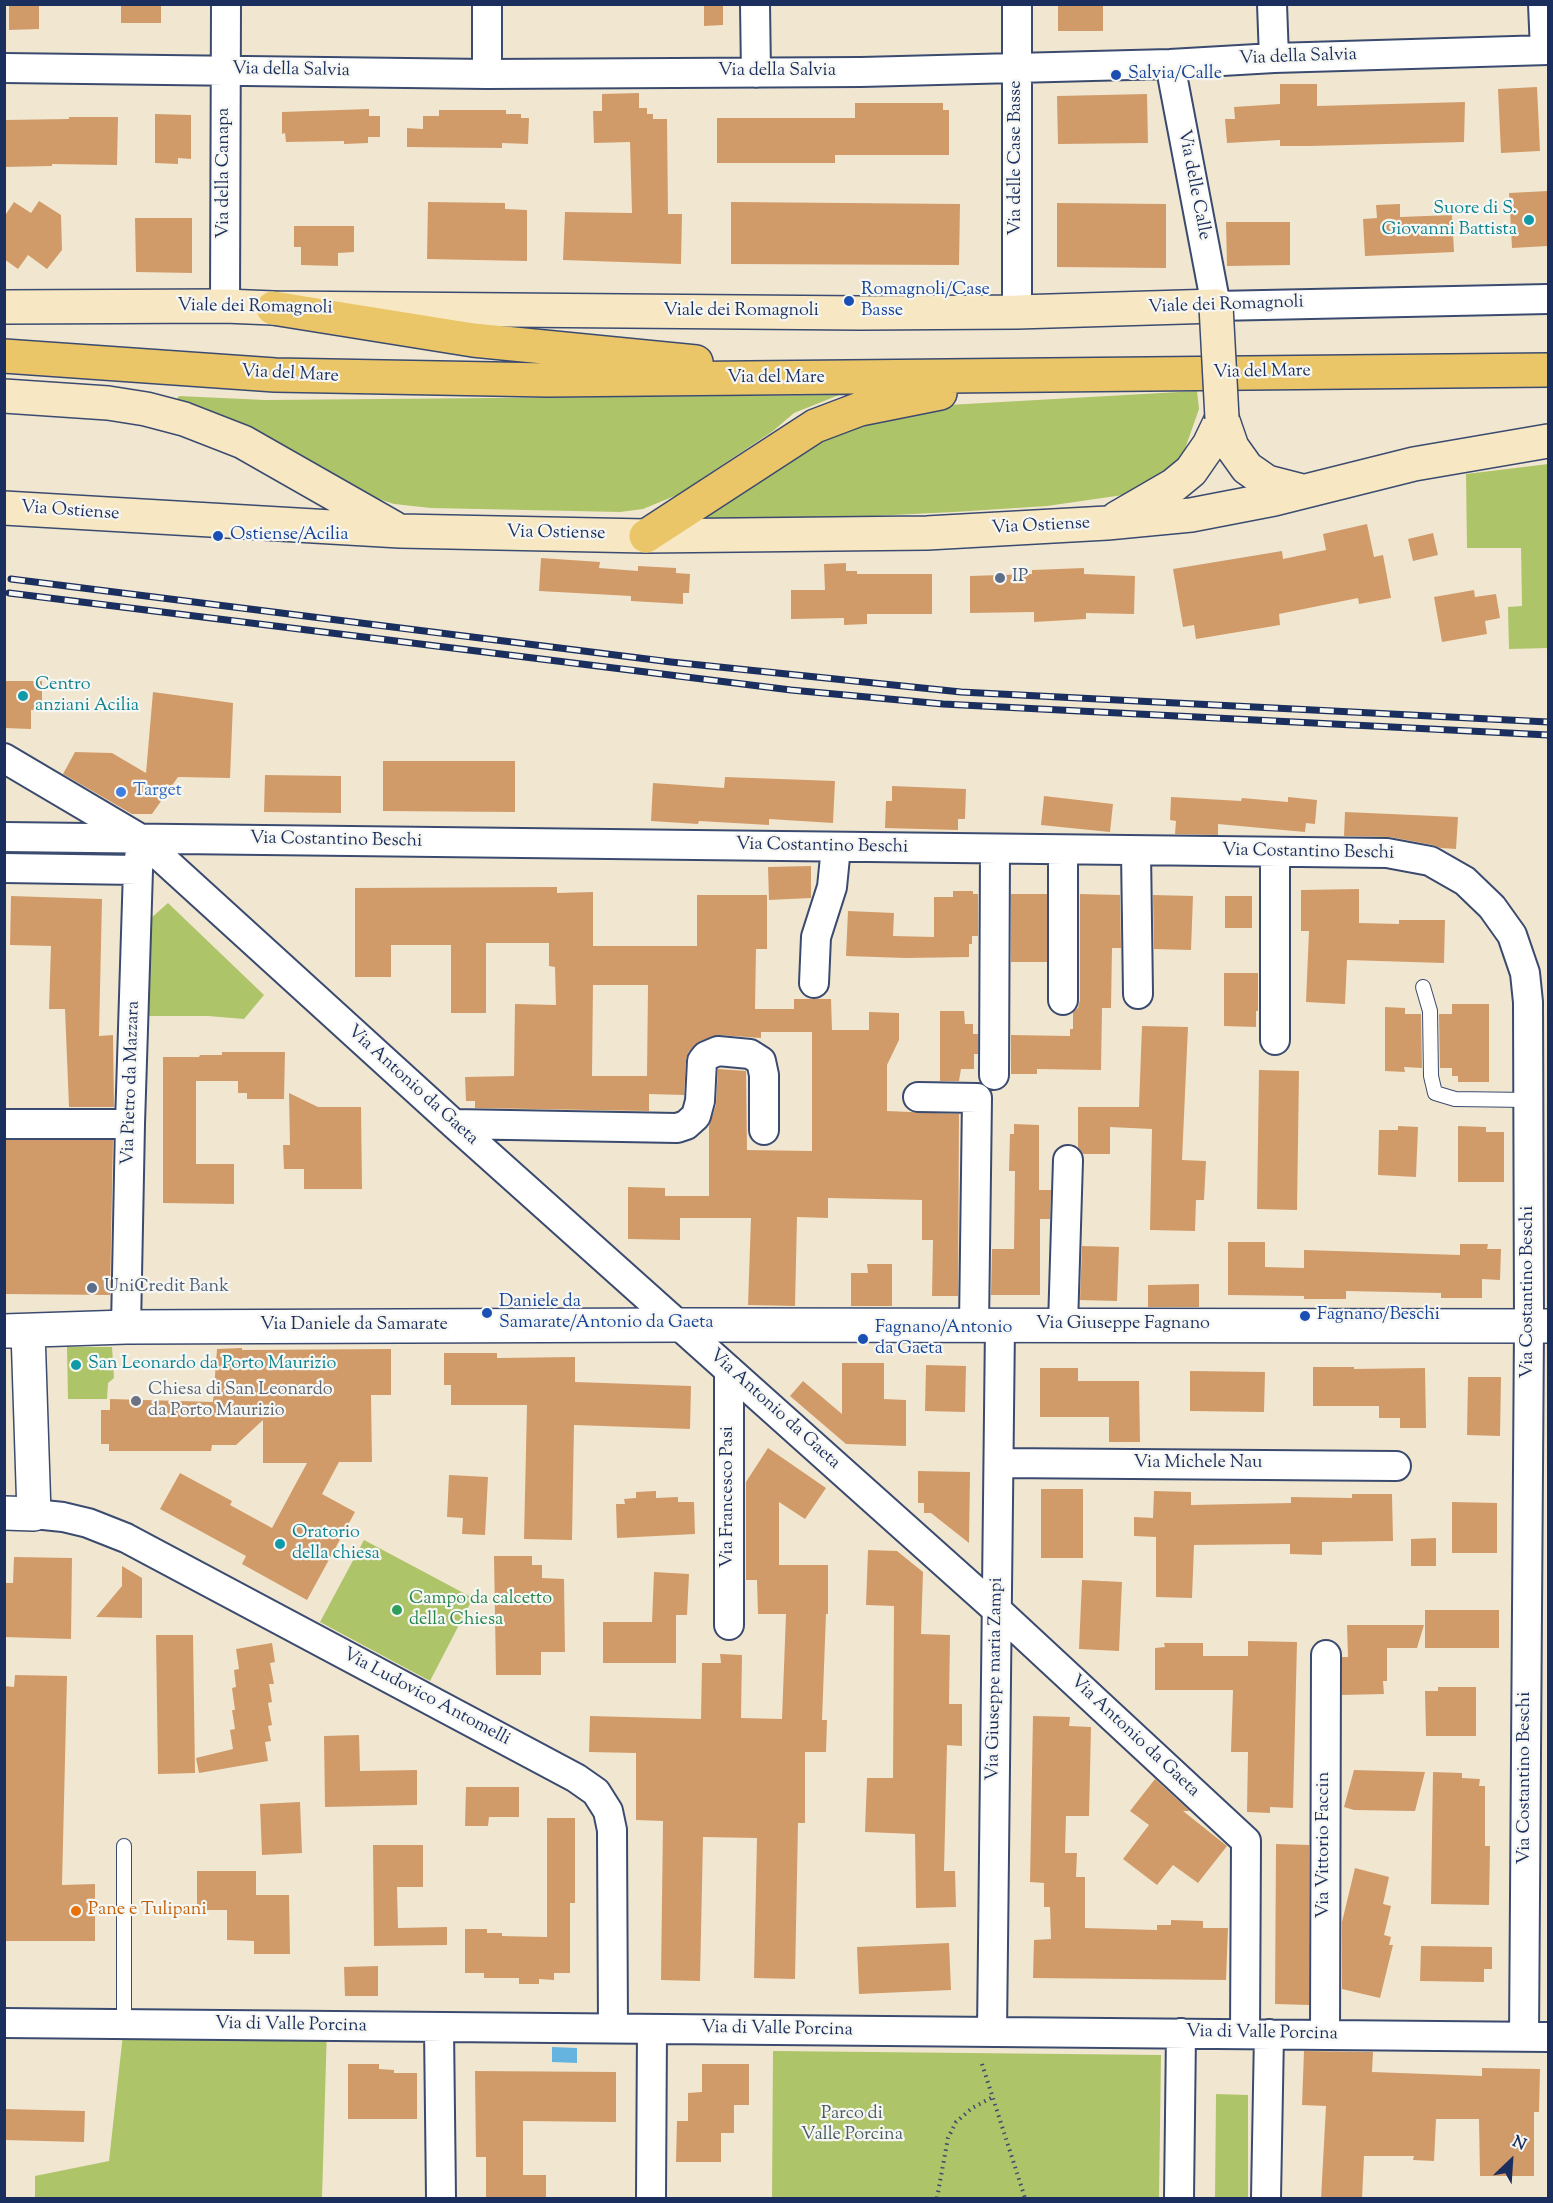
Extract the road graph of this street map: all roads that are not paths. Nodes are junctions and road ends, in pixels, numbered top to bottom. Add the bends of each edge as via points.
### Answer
1 (226, 4) edge
2 (487, 4) edge
3 (755, 4) edge
4 (1017, 4) edge
5 (1272, 4) edge
6 (1543, 4) edge
7 (1546, 50) edge
8 (1274, 58) junction
9 (1170, 64) junction
10 (1017, 67) junction
11 (4, 68) edge
12 (225, 69) junction
13 (756, 73) junction
14 (487, 74) junction
15 (1548, 299) edge
16 (225, 306) junction
17 (1216, 306) junction
18 (4, 307) edge
19 (273, 308) junction
20 (1017, 312) junction
21 (4, 356) edge
22 (1548, 370) edge
23 (1094, 374) junction
24 (798, 379) junction
25 (4, 396) edge
26 (1222, 418) junction
27 (1548, 441) edge
28 (1302, 492) junction
29 (10, 510) edge
30 (1107, 523) junction
31 (400, 531) junction
32 (646, 536) junction
33 (4, 758) edge
34 (4, 837) edge
35 (141, 839) junction
36 (836, 847) junction
37 (995, 849) junction
38 (1063, 850) junction
39 (1136, 851) junction
40 (1275, 852) junction
41 (4, 867) edge
42 (138, 870) junction
43 (814, 983) dead end
44 (1423, 987) dead end
45 (1138, 994) dead end
46 (1063, 1000) dead end
47 (1275, 1040) dead end
48 (994, 1075) dead end
49 (918, 1097) dead end
50 (1528, 1100) junction
51 (4, 1124) edge
52 (130, 1124) junction
53 (454, 1124) junction
54 (764, 1130) dead end
55 (1068, 1160) dead end
56 (680, 1325) junction
57 (987, 1325) junction
58 (1063, 1325) junction
59 (1539, 1326) edge
60 (126, 1327) junction
61 (16, 1331) edge
62 (729, 1370) junction
63 (999, 1463) junction
64 (1396, 1466) dead end
65 (19, 1514) edge
66 (997, 1610) junction
67 (729, 1625) dead end
68 (1326, 1655) dead end
69 (124, 1846) dead end
70 (4, 2023) edge
71 (124, 2025) junction
72 (439, 2028) junction
73 (613, 2028) junction
74 (652, 2029) junction
75 (992, 2032) junction
76 (1181, 2033) junction
77 (1257, 2034) junction
78 (1325, 2035) junction
79 (1536, 2037) edge
80 (441, 2199) edge
81 (651, 2199) edge
82 (1179, 2199) edge
83 (1266, 2199) edge

1 - 12 street, Via della Canapa
2 - 14 street
3 - 13 street
4 - 10 street, Via delle Case Basse
5 - 8 street
6 - 7 street
7 - 8 street, Via della Salvia
8 - 9 street, Via della Salvia
9 - 10 street, Via della Salvia
9 - 17 street, Via delle Calle
10 - 13 street, Via della Salvia
10 - 20 street, Via delle Case Basse
11 - 12 street, Via della Salvia
12 - 14 street, Via della Salvia
12 - 16 street, Via della Canapa
13 - 14 street, Via della Salvia
15 - 17 street, Viale dei Romagnoli
16 - 18 main road, Viale dei Romagnoli
16 - 19 main road, Viale dei Romagnoli
17 - 20 main road, Viale dei Romagnoli
17 - 26 main road, Via Ostiense, bridge
19 - 20 main road, Viale dei Romagnoli
19 - 24 main road via 445,337 661,358
21 - 24 main road, Via del Mare via 321,377
22 - 23 main road, Via del Mare
23 - 24 main road, Via del Mare
23 - 32 main road via 937,393 847,413 804,432
25 - 31 main road via 108,402 184,419 259,451
26 - 28 main road, Via Ostiense via 1232,447 1247,468 1267,482
26 - 30 main road, Via Ostiense via 1204,453 1183,478
27 - 28 main road, Via Ostiense via 1414,464
28 - 30 main road, Via Ostiense via 1231,509
29 - 31 main road, Via Ostiense
30 - 32 main road, Via Ostiense via 890,534
31 - 32 main road, Via Ostiense
33 - 35 street, Via Antonio da Gaeta
34 - 35 street, Via Costantino Beschi
35 - 36 street, Via Costantino Beschi
35 - 42 street, Via Pietro da Mazzara
35 - 53 street, Via Antonio da Gaeta
36 - 37 street, Via Costantino Beschi
36 - 43 street via 832,887 816,937
37 - 38 street, Via Costantino Beschi
37 - 48 street
38 - 39 street, Via Costantino Beschi
38 - 46 street
39 - 40 street, Via Costantino Beschi
39 - 45 street
40 - 47 street
40 - 50 street, Via Costantino Beschi via 1410,856 1454,873 1476,890 1505,925 1525,973
41 - 42 street
42 - 52 street, Via Pietro da Mazzara
44 - 50 lane via 1430,1011 1431,1077 1435,1093 1455,1099
49 - 57 street, Via Giuseppe maria Zampi via 977,1098
50 - 59 street, Via Costantino Beschi
51 - 52 street
52 - 60 street, Via Pietro da Mazzara
53 - 54 street via 677,1128 696,1116 702,1061 718,1051 750,1053 761,1061
53 - 56 street, Via Antonio da Gaeta
55 - 58 street
56 - 57 street, Via Giuseppe Fagnano
56 - 60 street, Via Daniele da Samarate
56 - 62 street, Via Antonio da Gaeta
57 - 58 street, Via Giuseppe Fagnano
57 - 63 street, Via Giuseppe maria Zampi
58 - 59 street, Via Giuseppe Fagnano
59 - 79 street, Via Costantino Beschi
60 - 61 street, Via Daniele da Samarate
61 - 65 street
62 - 66 street, Via Antonio da Gaeta
62 - 67 street, Via Francesco Pasi
63 - 64 street, Via Michele Nau
63 - 66 street, Via Giuseppe maria Zampi
65 - 73 street, Via Ludovico Antomelli via 82,1521 126,1538 596,1792 608,1810 612,1830
66 - 75 street, Via Giuseppe maria Zampi
66 - 77 street, Via Antonio da Gaeta via 1246,1841
68 - 78 street, Via Vittorio Faccin
69 - 71 lane
70 - 71 street, Via di Valle Porcina
71 - 72 street, Via di Valle Porcina
72 - 73 street, Via di Valle Porcina
72 - 80 street
73 - 74 street, Via di Valle Porcina
74 - 75 street, Via di Valle Porcina
74 - 81 street
75 - 76 street, Via di Valle Porcina
76 - 77 street, Via di Valle Porcina
76 - 82 street
77 - 78 street, Via di Valle Porcina
77 - 83 street, Via Antonio da Gaeta
78 - 79 street, Via di Valle Porcina

